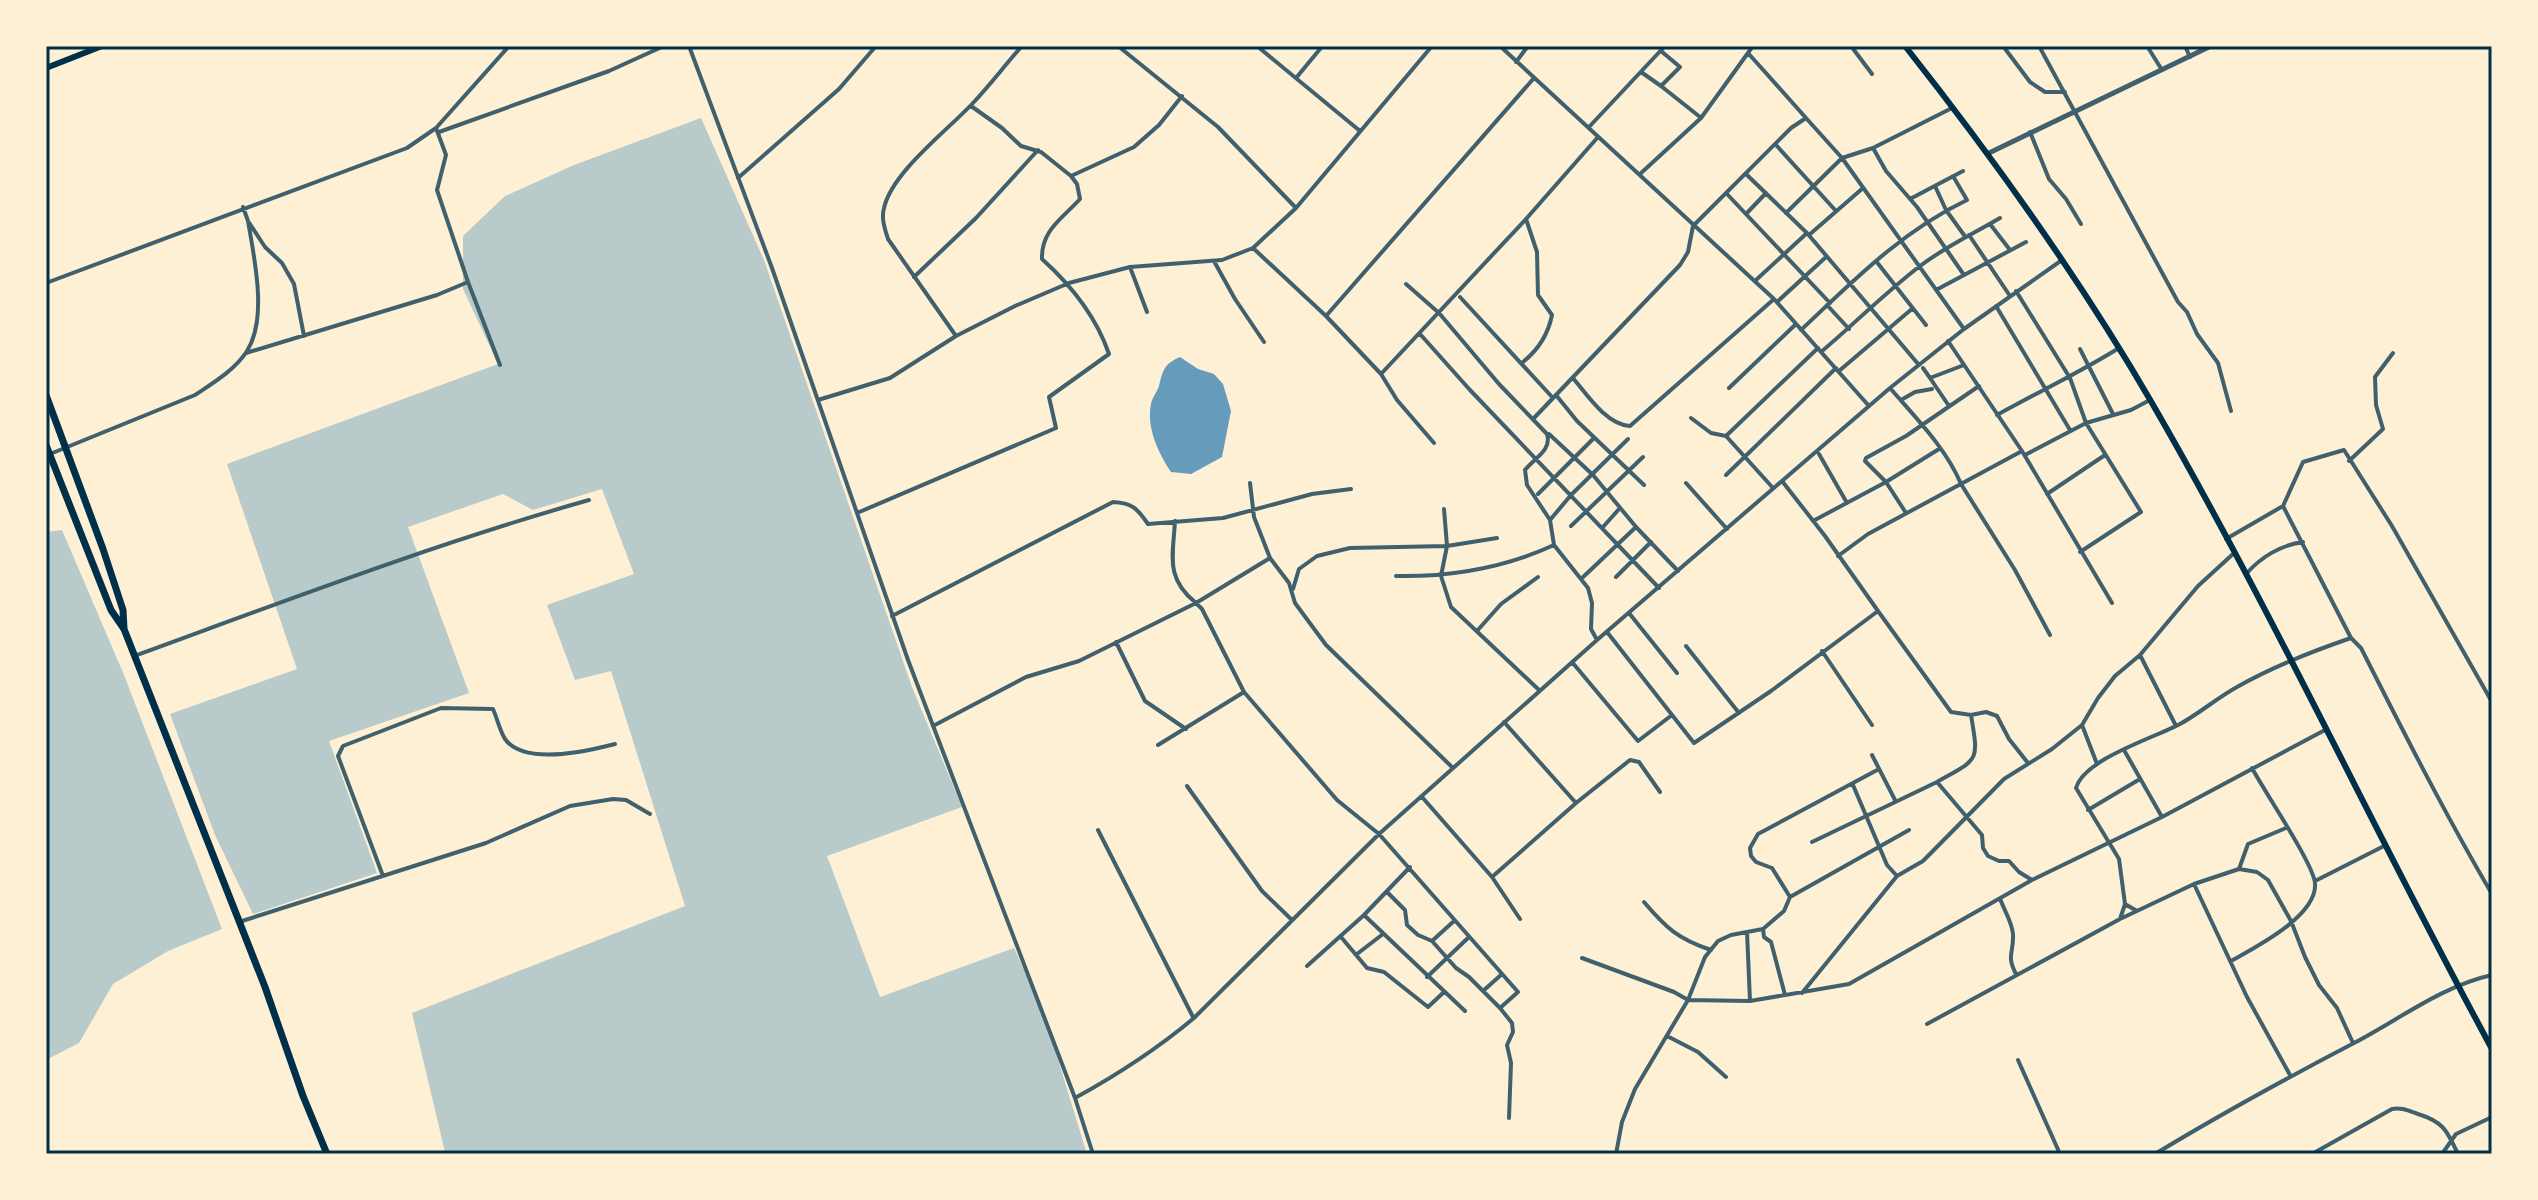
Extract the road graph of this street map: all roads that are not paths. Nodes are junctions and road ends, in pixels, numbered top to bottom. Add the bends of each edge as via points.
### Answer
1 (102, 46) edge
2 (509, 46) edge
3 (664, 46) edge
4 (689, 46) edge
5 (876, 46) edge
6 (1022, 46) edge
7 (1118, 46) edge
8 (1257, 46) edge
9 (1432, 46) edge
10 (1500, 46) edge
11 (1528, 46) edge
12 (1753, 46) edge
13 (1851, 46) edge
14 (1905, 46) edge
15 (2003, 46) edge
16 (2039, 46) edge
17 (2147, 46) edge
18 (2185, 46) edge
19 (2211, 46) edge
20 (1663, 48) edge
21 (1320, 49) dead end
22 (1748, 53) junction
23 (2190, 57) junction
24 (1516, 62) junction
25 (46, 68) edge
26 (2162, 70) junction
27 (1641, 72) junction
28 (1872, 74) dead end
29 (1534, 78) junction
30 (1296, 79) junction
31 (1661, 86) junction
32 (2065, 92) junction
33 (1182, 96) junction
34 (971, 106) junction
35 (1954, 107) junction
36 (2076, 110) junction
37 (1701, 118) junction
38 (1806, 118) junction
39 (1589, 127) junction
40 (437, 130) junction
41 (1361, 131) junction
42 (2030, 132) junction
43 (1598, 137) junction
44 (1776, 145) junction
45 (1873, 148) junction
46 (1038, 150) junction
47 (1989, 153) junction
48 (1842, 158) junction
49 (1963, 171) dead end
50 (1640, 174) junction
51 (1747, 175) junction
52 (1071, 176) junction
53 (1953, 176) junction
54 (738, 178) junction
55 (1814, 186) junction
56 (1935, 186) junction
57 (1863, 188) junction
58 (1766, 193) junction
59 (1727, 194) junction
60 (1910, 199) junction
61 (243, 207) junction
62 (1296, 208) junction
63 (1946, 210) junction
64 (1836, 211) junction
65 (1786, 213) junction
66 (1746, 214) junction
67 (2000, 218) dead end
68 (1526, 219) junction
69 (248, 221) junction
70 (1926, 221) junction
71 (1990, 224) junction
72 (2081, 224) dead end
73 (1693, 226) junction
74 (1808, 234) junction
75 (1967, 235) junction
76 (1899, 240) junction
77 (2026, 242) dead end
78 (1253, 248) junction
79 (1944, 250) junction
80 (2010, 250) junction
81 (1785, 255) junction
82 (1826, 257) junction
83 (2062, 260) junction
84 (1875, 261) junction
85 (1214, 262) junction
86 (1987, 262) junction
87 (1130, 267) junction
88 (1919, 267) junction
89 (1804, 275) junction
90 (1964, 275) junction
91 (914, 277) junction
92 (1755, 281) junction
93 (468, 282) junction
94 (46, 283) edge
95 (1069, 283) junction
96 (1406, 284) dead end
97 (1850, 284) junction
98 (1896, 287) junction
99 (1936, 290) junction
100 (2016, 291) junction
101 (2010, 296) junction
102 (1460, 297) dead end
103 (1775, 300) junction
104 (1829, 304) junction
105 (1996, 306) junction
106 (1913, 308) junction
107 (1871, 310) junction
108 (1147, 312) dead end
109 (1439, 313) junction
110 (1326, 316) junction
111 (1796, 324) junction
112 (1926, 325) dead end
113 (1849, 329) junction
114 (1964, 329) junction
115 (1801, 330) junction
116 (1888, 330) junction
117 (1420, 334) junction
118 (304, 336) junction
119 (956, 336) junction
120 (1948, 341) junction
121 (1264, 342) dead end
122 (2119, 348) junction
123 (2080, 349) dead end
124 (1819, 350) junction
125 (246, 353) junction
126 (2393, 353) dead end
127 (1523, 362) junction
128 (500, 365) dead end
129 (1964, 365) junction
130 (1921, 366) junction
131 (2089, 367) junction
132 (1837, 370) junction
133 (1381, 374) junction
134 (1573, 378) junction
135 (1930, 378) junction
136 (2070, 378) junction
137 (1979, 386) junction
138 (1729, 388) dead end
139 (1890, 388) junction
140 (2046, 388) junction
141 (1932, 389) dead end
142 (46, 395) edge
143 (1555, 397) junction
144 (818, 400) junction
145 (1901, 400) junction
146 (2150, 400) junction
147 (1869, 406) junction
148 (1949, 406) junction
149 (2231, 411) dead end
150 (2113, 414) junction
151 (1997, 415) junction
152 (1534, 418) junction
153 (1691, 418) dead end
154 (2086, 423) junction
155 (1923, 424) junction
156 (2070, 430) junction
157 (1547, 434) junction
158 (1726, 436) junction
159 (1594, 438) junction
160 (1628, 439) dead end
161 (1434, 443) dead end
162 (46, 445) edge
163 (66, 446) junction
164 (1939, 449) junction
165 (2023, 453) junction
166 (49, 454) junction
167 (1611, 454) junction
168 (1819, 454) dead end
169 (2105, 455) junction
170 (1744, 456) junction
171 (1643, 457) dead end
172 (1536, 458) junction
173 (1575, 458) junction
174 (2348, 461) junction
175 (1628, 471) junction
176 (1593, 475) junction
177 (1726, 475) dead end
178 (1555, 477) junction
179 (1782, 481) junction
180 (1886, 482) junction
181 (1250, 483) dead end
182 (1686, 483) dead end
183 (1961, 484) junction
184 (1644, 485) dead end
185 (1773, 488) junction
186 (1351, 489) dead end
187 (1607, 493) junction
188 (1538, 494) dead end
189 (2046, 494) junction
190 (1571, 495) junction
191 (589, 500) dead end
192 (1847, 503) junction
193 (2283, 506) junction
194 (1620, 508) junction
195 (1444, 509) dead end
196 (1253, 511) junction
197 (1587, 511) junction
198 (857, 513) junction
199 (1906, 513) junction
200 (1550, 520) junction
201 (1175, 521) junction
202 (1813, 521) junction
203 (1571, 526) dead end
204 (1602, 527) junction
205 (1636, 527) junction
206 (1727, 529) junction
207 (1497, 538) dead end
208 (2226, 539) junction
209 (1651, 542) junction
210 (2303, 542) junction
211 (1617, 543) junction
212 (1554, 545) junction
213 (1447, 546) junction
214 (2080, 552) junction
215 (2233, 554) junction
216 (1838, 556) junction
217 (1270, 558) junction
218 (1633, 560) junction
219 (1678, 571) junction
220 (2245, 575) junction
221 (1396, 576) dead end
222 (1441, 576) junction
223 (1538, 577) dead end
224 (1616, 577) dead end
225 (1581, 579) junction
226 (1659, 588) junction
227 (1292, 592) junction
228 (1196, 603) junction
229 (2112, 603) dead end
230 (1878, 611) junction
231 (1629, 613) junction
232 (892, 616) junction
233 (124, 629) junction
234 (1477, 631) junction
235 (1607, 632) junction
236 (2050, 635) dead end
237 (2351, 638) junction
238 (1597, 640) junction
239 (1116, 642) junction
240 (1686, 646) dead end
241 (1822, 651) junction
242 (2140, 655) junction
243 (134, 656) junction
244 (1572, 661) junction
245 (2291, 661) junction
246 (1677, 673) dead end
247 (1539, 690) junction
248 (1244, 692) junction
249 (2492, 702) edge
250 (1739, 713) junction
251 (1672, 715) junction
252 (1971, 715) junction
253 (1504, 722) junction
254 (1872, 725) dead end
255 (2082, 725) junction
256 (933, 726) junction
257 (2176, 726) junction
258 (1186, 729) junction
259 (2325, 730) junction
260 (615, 744) dead end
261 (1158, 745) dead end
262 (2124, 750) junction
263 (1872, 755) dead end
264 (2028, 763) junction
265 (2097, 764) junction
266 (1453, 768) junction
267 (2252, 768) junction
268 (1879, 769) junction
269 (2140, 779) junction
270 (1937, 782) junction
271 (1853, 784) junction
272 (1187, 786) dead end
273 (1660, 792) dead end
274 (1421, 796) junction
275 (1895, 800) junction
276 (1576, 803) junction
277 (2088, 810) junction
278 (650, 814) dead end
279 (1865, 815) junction
280 (1968, 815) junction
281 (2162, 817) junction
282 (2286, 828) junction
283 (1098, 830) dead end
284 (1909, 830) dead end
285 (1379, 834) junction
286 (2110, 840) junction
287 (1812, 842) dead end
288 (2386, 845) junction
289 (1879, 846) junction
290 (1410, 867) junction
291 (2239, 869) junction
292 (383, 876) junction
293 (1897, 876) junction
294 (1492, 877) junction
295 (2032, 880) junction
296 (2315, 881) junction
297 (2194, 884) junction
298 (1387, 892) junction
299 (2492, 894) edge
300 (1790, 897) junction
301 (2000, 900) junction
302 (1644, 902) dead end
303 (2125, 904) junction
304 (2137, 911) junction
305 (1364, 915) junction
306 (1520, 919) dead end
307 (2120, 919) junction
308 (1292, 920) junction
309 (1454, 920) junction
310 (2291, 921) junction
311 (239, 922) junction
312 (1763, 929) junction
313 (1747, 932) junction
314 (1383, 934) junction
315 (1341, 937) junction
316 (1469, 937) junction
317 (1432, 941) junction
318 (1711, 950) junction
319 (1357, 954) junction
320 (1447, 958) junction
321 (1582, 958) dead end
322 (2231, 961) junction
323 (1307, 966) dead end
324 (1502, 974) junction
325 (2016, 974) junction
326 (2492, 975) edge
327 (1427, 977) junction
328 (2457, 985) junction
329 (1483, 991) junction
330 (1444, 992) junction
331 (1802, 993) junction
332 (1785, 995) junction
333 (1688, 1000) junction
334 (1750, 1001) junction
335 (1500, 1008) junction
336 (1465, 1011) dead end
337 (1194, 1018) junction
338 (1927, 1024) dead end
339 (1667, 1036) junction
340 (2353, 1043) junction
341 (2492, 1049) edge
342 (2018, 1060) dead end
343 (2290, 1075) junction
344 (1726, 1077) dead end
345 (1075, 1098) junction
346 (2492, 1117) edge
347 (1509, 1118) dead end
348 (2451, 1139) junction
349 (2170, 1145) junction
350 (327, 1154) edge
351 (1093, 1154) edge
352 (1616, 1154) edge
353 (2060, 1154) edge
354 (2155, 1154) edge
355 (2173, 1154) edge
356 (2312, 1154) edge
357 (2442, 1154) edge
358 (2458, 1154) edge

1 - 25 main road
2 - 40 street
3 - 40 street via 609,71
4 - 54 street
5 - 54 street via 839,89
6 - 34 street
7 - 33 street
8 - 30 street
9 - 41 street
10 - 24 street
11 - 24 street
12 - 22 street
13 - 28 street
14 - 35 main road
15 - 32 street via 2030,82 2045,92
16 - 32 street
17 - 26 street
18 - 23 street
19 - 23 street
20 - 27 street
20 - 31 street via 1680,67
21 - 30 street
22 - 37 street
22 - 38 street
23 - 26 street
24 - 29 street
26 - 36 street
27 - 31 street
27 - 39 street
29 - 39 street
29 - 110 street
30 - 41 street
31 - 37 street
32 - 36 street
33 - 52 street via 1134,147
33 - 62 street
34 - 46 street via 1021,146
34 - 91 street via 901,177 883,209 888,239
35 - 45 street
35 - 47 main road
36 - 42 street
36 - 149 street via 2178,302 2218,363
37 - 50 street
38 - 44 street
38 - 48 street
39 - 43 street
40 - 61 street via 386,157
40 - 93 street via 446,155 437,190
41 - 62 street
42 - 47 street
42 - 72 street via 2049,179
43 - 50 street
43 - 68 street
44 - 51 street
44 - 55 street
45 - 48 street
45 - 60 street
46 - 52 street
46 - 91 street
47 - 83 main road
48 - 55 street
48 - 57 street
49 - 53 street
50 - 73 street
51 - 58 street
51 - 59 street
52 - 95 street via 1080,199 1058,220 1042,249 1042,259
53 - 56 street
53 - 63 street via 1967,200
54 - 144 street
55 - 64 street
55 - 65 street
56 - 60 street
56 - 63 street
57 - 64 street
57 - 76 street
58 - 65 street
58 - 66 street
59 - 66 street
59 - 73 street
60 - 70 street
61 - 69 street
61 - 94 street
62 - 78 street
63 - 70 street
63 - 75 street
64 - 74 street
65 - 74 street
66 - 81 street
67 - 71 street
68 - 109 street
68 - 127 street via 1537,252 1538,295 1552,315 1544,338
69 - 118 street via 294,284
69 - 125 street via 258,305
70 - 76 street
70 - 79 street
71 - 75 street
71 - 80 street
73 - 92 street
73 - 134 street via 1680,265
74 - 81 street
74 - 82 street
75 - 79 street
75 - 86 street
76 - 84 street
76 - 88 street
77 - 80 street
78 - 85 street
78 - 110 street
79 - 88 street
79 - 90 street
80 - 86 street
81 - 89 street
81 - 92 street
82 - 89 street
82 - 97 street
83 - 100 street
83 - 122 main road
84 - 97 street
84 - 98 street
85 - 87 street
85 - 121 street
86 - 90 street
86 - 101 street
87 - 95 street
87 - 108 street
88 - 98 street
88 - 99 street
89 - 103 street
89 - 104 street
90 - 99 street
91 - 119 street
92 - 103 street
93 - 118 street
93 - 128 street
95 - 119 street
95 - 198 street via 1109,354 1049,397 1056,428
96 - 109 street
97 - 104 street
97 - 107 street
98 - 106 street
98 - 107 street
99 - 114 street
100 - 101 street
100 - 136 street
101 - 105 street
102 - 127 street
103 - 111 street
103 - 134 street via 1630,426 1596,405
104 - 113 street
104 - 115 street
105 - 114 street
105 - 140 street
106 - 112 street
106 - 116 street
107 - 113 street
107 - 116 street
109 - 117 street
109 - 152 street
110 - 133 street
111 - 115 street
111 - 138 street
113 - 124 street
114 - 120 street
115 - 124 street
116 - 130 street
116 - 132 street
117 - 133 street
117 - 172 street
118 - 125 street
119 - 144 street via 890,378
120 - 129 street
120 - 130 street
122 - 131 street
122 - 146 main road
123 - 131 street
124 - 132 street
124 - 158 street
125 - 163 street via 195,395
126 - 174 street via 2375,377 2383,429
127 - 143 street
129 - 135 street
129 - 137 street
130 - 135 street
130 - 139 street
131 - 136 street
131 - 150 street
132 - 147 street
132 - 170 street
133 - 161 street
134 - 143 street
135 - 148 street
136 - 140 street
136 - 154 street
137 - 148 street
137 - 151 street
139 - 145 street
139 - 147 street
140 - 151 street
140 - 156 street
141 - 145 street
142 - 163 highway
143 - 152 street
143 - 159 street
144 - 198 street
145 - 155 street
146 - 150 street
146 - 208 main road
147 - 179 street
148 - 155 street
150 - 154 street
151 - 165 street
152 - 157 street
153 - 158 street via 1711,433
154 - 156 street
154 - 169 street
155 - 164 street
155 - 180 street via 1865,459
156 - 165 street
157 - 172 street via 1549,444
157 - 173 street
158 - 170 street
159 - 167 street
159 - 173 street
160 - 167 street
162 - 166 highway
163 - 166 street
163 - 233 highway via 115,586
164 - 180 street
164 - 183 street
165 - 183 street
165 - 189 street
166 - 233 highway via 111,610
167 - 175 street
167 - 176 street
168 - 192 street
169 - 189 street
169 - 214 street via 2141,512
170 - 177 street
170 - 185 street
171 - 175 street
172 - 178 street
172 - 200 street via 1525,478
173 - 176 street
173 - 178 street
174 - 193 street via 2344,450 2303,462
174 - 249 street via 2392,526
175 - 184 street
175 - 187 street
176 - 187 street
176 - 190 street
178 - 188 street
178 - 190 street
179 - 185 street
179 - 202 street
180 - 192 street
180 - 199 street
181 - 196 street
182 - 206 street
183 - 199 street
183 - 236 street
185 - 206 street
186 - 196 street
187 - 194 street
187 - 197 street
189 - 214 street
190 - 197 street
190 - 200 street
191 - 243 street via 490,528
192 - 202 street
193 - 208 street
193 - 210 street
194 - 204 street
194 - 205 street
195 - 213 street
196 - 201 street
196 - 217 street
197 - 203 street
197 - 204 street
198 - 232 street
199 - 216 street
200 - 212 street
201 - 228 street via 1172,570
201 - 232 street via 1148,524 1130,503 1113,502
202 - 216 street
204 - 211 street
205 - 209 street
205 - 211 street
206 - 219 street
207 - 213 street
208 - 215 main road
209 - 218 street
209 - 219 street
210 - 220 street via 2286,545
210 - 237 street
211 - 218 street
211 - 225 street
212 - 222 street via 1506,564
212 - 225 street
213 - 222 street
213 - 227 street via 1350,548 1317,556 1299,569
214 - 229 street
215 - 220 main road
215 - 242 street via 2198,586
216 - 230 street
217 - 227 street
217 - 228 street
218 - 224 street
218 - 226 street
219 - 226 street
220 - 245 main road
221 - 222 street
222 - 234 street via 1451,607
223 - 234 street via 1501,604
225 - 238 street via 1592,603 1591,629
226 - 231 street
227 - 266 street via 1326,645
228 - 239 street
228 - 248 street
230 - 241 street
230 - 252 street via 1951,712
231 - 235 street
231 - 246 street
232 - 256 street
233 - 243 highway
234 - 247 street
235 - 238 street
235 - 251 street
237 - 245 street
237 - 299 street
238 - 244 street
239 - 256 street via 1079,661 1026,677
239 - 258 street via 1145,701
240 - 250 street
241 - 250 street
241 - 254 street
242 - 255 street via 2115,676
242 - 257 street
243 - 311 highway
244 - 247 street
244 - 251 street via 1638,741
245 - 257 street
245 - 259 main road
247 - 253 street
248 - 258 street
248 - 285 street via 1337,800
250 - 251 street via 1694,743
252 - 264 street via 1997,716
252 - 270 street via 1977,752 1971,762
253 - 266 street
253 - 276 street
255 - 264 street
255 - 265 street
256 - 345 street
257 - 262 street
258 - 261 street
259 - 267 street
259 - 288 main road
260 - 292 street via 583,752 532,753 506,740 493,709 454,707 343,746 338,756
262 - 265 street
262 - 269 street
263 - 268 street
264 - 280 street
265 - 277 street via 2076,788
266 - 274 street
267 - 281 street
267 - 282 street
268 - 271 street
268 - 275 street
269 - 277 street
269 - 281 street
270 - 275 street
270 - 280 street
271 - 279 street
271 - 300 street via 1758,834 1750,848 1756,862 1772,868
272 - 308 street via 1262,891
273 - 276 street via 1639,762 1630,760
274 - 285 street
274 - 294 street
275 - 279 street
276 - 294 street
277 - 286 street
278 - 292 street via 626,800 570,806 486,843
279 - 287 street
279 - 289 street
280 - 293 street via 1923,861
280 - 295 street via 1988,856 2009,861
281 - 286 street
282 - 291 street via 2248,844
282 - 296 street
283 - 337 street
284 - 289 street
285 - 290 street
285 - 308 street
286 - 295 street
286 - 303 street via 2119,859
288 - 296 street
288 - 328 main road
289 - 293 street
289 - 300 street
290 - 298 street
290 - 309 street
291 - 297 street
291 - 310 street via 2268,880
292 - 311 street
293 - 331 street
294 - 306 street
295 - 301 street
296 - 310 street via 2307,906
297 - 304 street
297 - 322 street
298 - 305 street
298 - 317 street via 1405,910 1407,925
300 - 312 street via 1784,911
301 - 325 street via 2011,925 2009,961
301 - 331 street via 1849,984
302 - 318 street via 1666,929
303 - 304 street
303 - 307 street
304 - 307 street
305 - 314 street
305 - 315 street
307 - 325 street
308 - 337 street
309 - 316 street
309 - 317 street
310 - 322 street
310 - 340 street via 2319,985
311 - 350 highway
312 - 313 street
312 - 332 street
313 - 318 street via 1718,941
313 - 334 street
314 - 319 street
314 - 327 street
315 - 319 street
315 - 323 street
316 - 320 street
316 - 324 street
317 - 320 street
318 - 333 street
319 - 330 street via 1367,968 1384,972 1428,1007
320 - 327 street
320 - 329 street
321 - 333 street
322 - 343 street
324 - 329 street
324 - 335 street via 1518,992
325 - 338 street
326 - 328 street
327 - 330 street
328 - 340 street
328 - 341 main road
329 - 335 street
330 - 336 street
331 - 332 street
332 - 334 street
333 - 334 street
333 - 339 street
335 - 347 street via 1513,1032 1507,1045
337 - 345 street
339 - 344 street via 1698,1052
339 - 352 street via 1635,1089
340 - 343 street
342 - 353 street
343 - 349 street
345 - 351 street
346 - 348 street
348 - 356 street via 2436,1119 2396,1108
348 - 357 street
348 - 358 street
349 - 354 street
349 - 355 street

